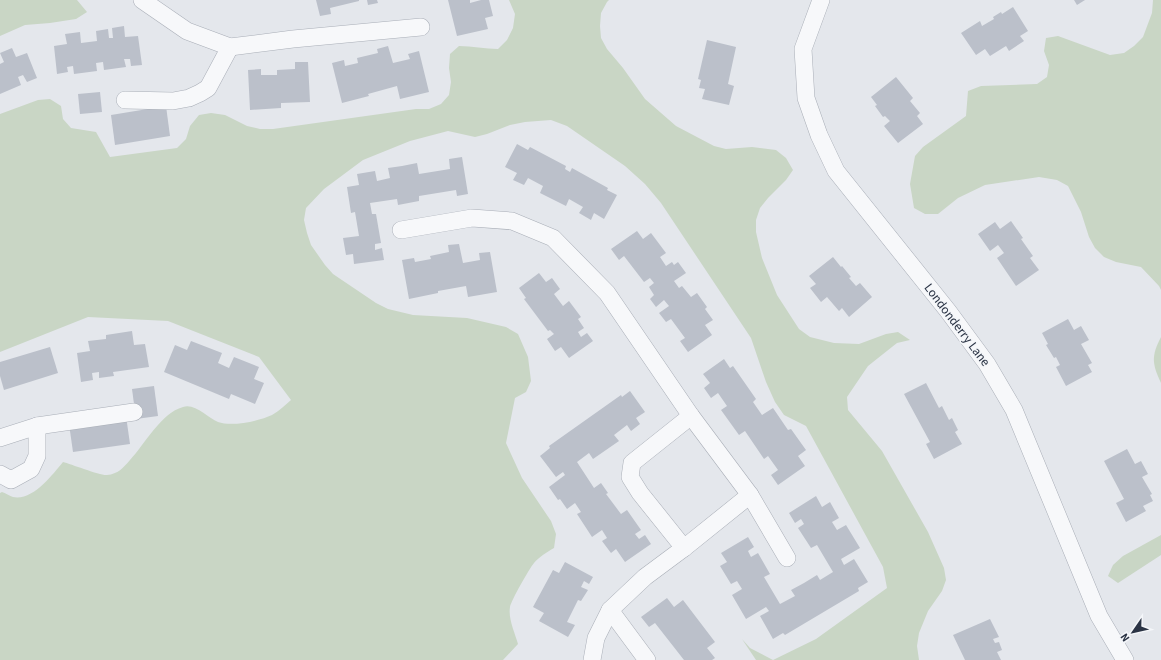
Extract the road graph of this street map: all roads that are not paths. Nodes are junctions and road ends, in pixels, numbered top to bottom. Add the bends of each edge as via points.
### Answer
1 (142, 0) edge
2 (821, 0) edge
3 (421, 27) dead end
4 (230, 47) junction
5 (124, 100) dead end
6 (401, 230) dead end
7 (134, 412) dead end
8 (691, 416) junction
9 (37, 426) junction
10 (0, 438) edge
11 (0, 474) edge
12 (750, 495) junction
13 (684, 548) junction
14 (787, 558) dead end
15 (610, 610) junction
16 (592, 660) edge
17 (647, 660) edge
18 (1125, 660) edge

1 - 4 street via 187,31
2 - 18 street, Londonderry Lane via 802,49 806,98 819,135 836,171 948,311 987,364 1014,410 1099,616
3 - 4 street
4 - 5 street via 208,88 200,93 173,101
6 - 8 street via 472,218 512,221 553,238 607,293
7 - 9 street
8 - 12 street
8 - 13 street via 632,464 630,477
9 - 10 street
9 - 11 street via 37,456 31,469 11,480
12 - 13 street
12 - 14 street
13 - 15 street via 645,577
15 - 16 street via 596,638
15 - 17 street

